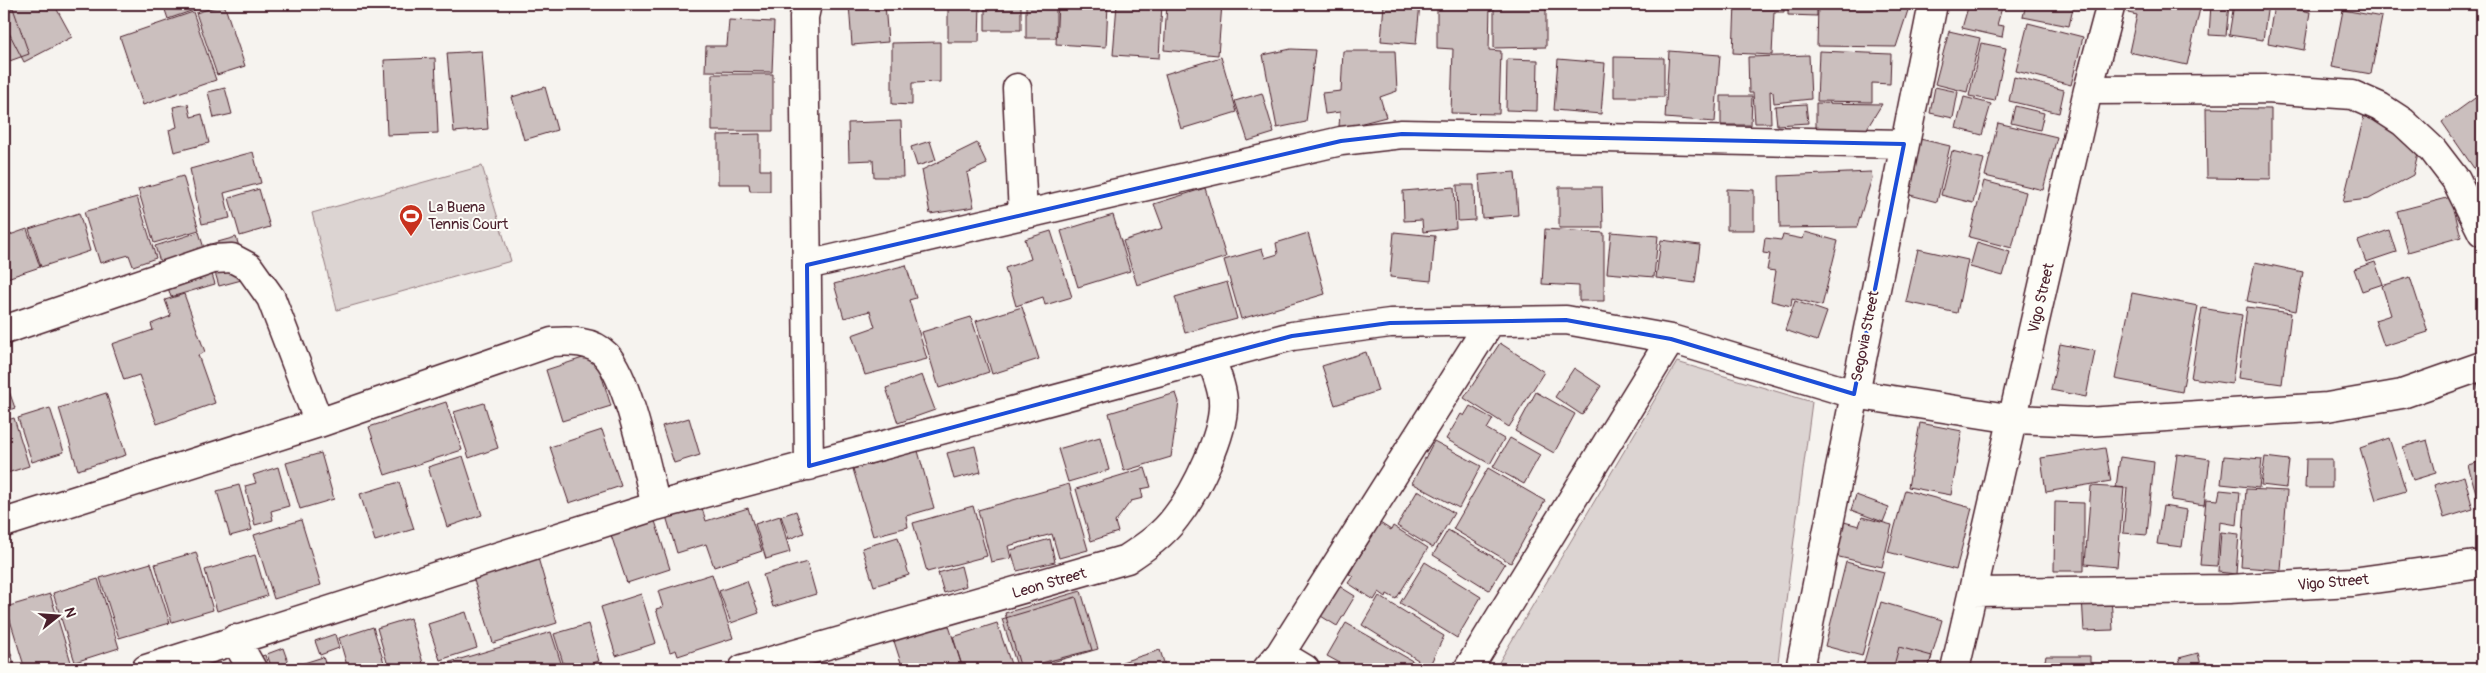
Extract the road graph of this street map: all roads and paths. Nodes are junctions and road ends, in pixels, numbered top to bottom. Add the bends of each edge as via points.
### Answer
1 (807, 4) edge
2 (1933, 4) edge
3 (2111, 4) edge
4 (1017, 88) dead end
5 (2088, 90) junction
6 (1904, 144) junction
7 (1023, 216) junction
8 (2482, 232) edge
9 (807, 265) junction
10 (1491, 321) junction
11 (4, 330) edge
12 (1671, 339) junction
13 (1211, 358) junction
14 (2482, 366) edge
15 (1854, 394) junction
16 (2014, 419) junction
17 (319, 423) junction
18 (810, 466) junction
19 (656, 506) junction
20 (4, 523) edge
21 (2482, 564) edge
22 (1973, 592) junction
23 (235, 639) junction
24 (1273, 662) edge
25 (146, 669) edge
26 (252, 669) edge
27 (743, 669) edge
28 (1305, 669) edge
29 (1468, 669) edge
30 (1800, 669) edge
31 (1955, 669) edge

1 - 9 street via 804,27
2 - 6 street, Segovia Street
3 - 5 street, Vigo Street
4 - 7 street
5 - 8 street via 2266,89 2353,95 2403,122 2433,150 2456,180
5 - 16 street, Vigo Street
6 - 7 street via 1402,134 1341,141
6 - 15 street, Segovia Street
7 - 9 street
9 - 18 street
10 - 12 street via 1566,320
10 - 13 street via 1381,324 1292,336
10 - 24 street
11 - 17 street via 213,259 232,258 249,267 270,298
12 - 15 street
12 - 29 street
13 - 18 street
13 - 27 street, Leon Street via 1223,402 1216,440 1177,517 1156,539 1127,559
14 - 16 street via 2402,394 2327,407 2087,422
15 - 16 street
15 - 30 street, Segovia Street
16 - 22 street, Vigo Street
17 - 19 street via 552,342 577,340 605,353 621,379
17 - 20 street
18 - 19 street
19 - 23 street
21 - 22 street, Vigo Street via 2352,582 2239,589
22 - 31 street, Vigo Street
23 - 25 street
23 - 26 street
24 - 28 street

